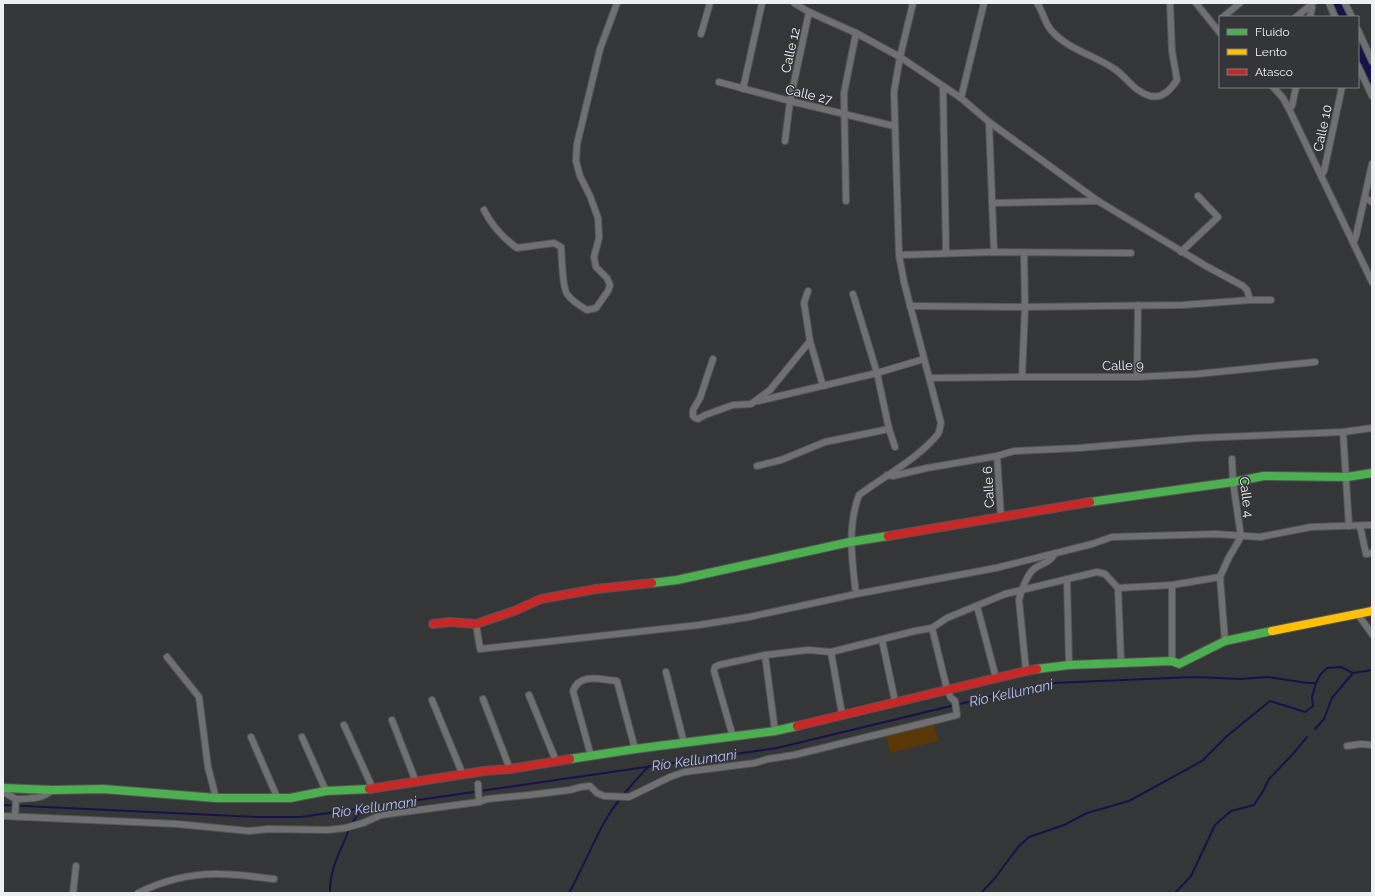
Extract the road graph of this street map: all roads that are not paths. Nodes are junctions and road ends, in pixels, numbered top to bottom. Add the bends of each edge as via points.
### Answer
1 (617, 3) edge
2 (710, 3) edge
3 (762, 3) edge
4 (794, 3) edge
5 (913, 3) edge
6 (984, 3) edge
7 (1037, 3) edge
8 (1170, 3) edge
9 (1196, 3) edge
10 (1240, 3) edge
11 (1329, 3) edge
12 (1345, 3) edge
13 (1312, 4) edge
14 (810, 12) junction
15 (1224, 16) edge
16 (1297, 16) edge
17 (1310, 16) edge
18 (1335, 16) edge
19 (1352, 16) edge
20 (1219, 20) edge
21 (1213, 25) junction
22 (1219, 32) edge
23 (1359, 32) edge
24 (856, 33) junction
25 (701, 34) dead end
26 (900, 57) junction
27 (1372, 61) edge
28 (1359, 68) edge
29 (719, 82) dead end
30 (943, 87) junction
31 (1274, 88) edge
32 (1296, 88) edge
33 (1342, 88) edge
34 (743, 89) junction
35 (1372, 96) edge
36 (961, 98) junction
37 (790, 101) junction
38 (1290, 109) junction
39 (845, 114) junction
40 (989, 122) junction
41 (894, 126) junction
42 (785, 141) dead end
43 (1372, 164) edge
44 (1322, 174) junction
45 (1198, 196) dead end
46 (1365, 198) junction
47 (846, 201) dead end
48 (1098, 201) junction
49 (1372, 202) edge
50 (992, 203) junction
51 (484, 210) dead end
52 (1354, 241) junction
53 (994, 252) junction
54 (1181, 252) junction
55 (946, 253) junction
56 (1024, 253) junction
57 (1131, 253) dead end
58 (899, 255) junction
59 (1372, 282) edge
60 (808, 291) dead end
61 (853, 294) dead end
62 (1250, 300) junction
63 (1271, 300) dead end
64 (1138, 305) junction
65 (910, 306) junction
66 (1025, 307) junction
67 (810, 341) junction
68 (713, 359) dead end
69 (924, 359) junction
70 (1315, 362) dead end
71 (877, 373) junction
72 (1022, 377) junction
73 (1137, 377) junction
74 (930, 378) junction
75 (823, 386) junction
76 (751, 404) junction
77 (889, 428) junction
78 (1372, 428) edge
79 (1343, 432) junction
80 (895, 447) dead end
81 (997, 456) junction
82 (1232, 459) dead end
83 (757, 466) dead end
84 (1372, 473) edge
85 (887, 475) junction
86 (1346, 477) junction
87 (1233, 482) junction
88 (1001, 517) junction
89 (1372, 525) edge
90 (1349, 526) junction
91 (1360, 526) junction
92 (1241, 537) junction
93 (850, 542) junction
94 (1055, 553) junction
95 (1372, 553) edge
96 (1220, 577) junction
97 (1067, 579) junction
98 (1172, 585) junction
99 (1118, 588) junction
100 (1021, 591) junction
101 (856, 594) junction
102 (977, 606) junction
103 (1372, 611) edge
104 (1357, 613) junction
105 (433, 624) dead end
106 (476, 624) junction
107 (932, 628) junction
108 (1372, 634) edge
109 (882, 640) junction
110 (1225, 641) junction
111 (832, 652) junction
112 (764, 655) junction
113 (167, 657) dead end
114 (1172, 661) junction
115 (1121, 662) junction
116 (1069, 665) junction
117 (1026, 671) junction
118 (666, 672) dead end
119 (996, 678) junction
120 (947, 689) junction
121 (529, 695) dead end
122 (483, 699) dead end
123 (432, 700) dead end
124 (895, 701) junction
125 (842, 714) junction
126 (392, 720) dead end
127 (344, 725) dead end
128 (775, 731) junction
129 (251, 736) dead end
130 (302, 737) dead end
131 (732, 737) junction
132 (684, 743) junction
133 (1372, 745) edge
134 (1347, 746) dead end
135 (635, 749) junction
136 (591, 756) junction
137 (556, 761) junction
138 (510, 769) junction
139 (463, 775) junction
140 (416, 782) junction
141 (478, 786) dead end
142 (3, 788) edge
143 (373, 789) junction
144 (52, 790) junction
145 (326, 791) junction
146 (3, 792) edge
147 (277, 797) junction
148 (216, 798) junction
149 (480, 799) junction
150 (16, 800) junction
151 (15, 813) junction
152 (3, 816) edge
153 (76, 866) dead end
154 (274, 879) dead end
155 (73, 893) edge
156 (138, 893) edge

1 - 51 street via 600,49 577,144 576,161 580,176 598,218 599,238 594,257 596,267 610,285 596,308 587,310 567,294 564,287 561,248 558,244 554,242 517,248 498,232
2 - 25 street
3 - 34 street
4 - 14 street
5 - 26 street
6 - 36 street
7 - 8 street via 1046,24 1063,41 1117,70 1136,90 1151,96 1169,92 1177,80 1172,51
9 - 21 street
10 - 15 street
11 - 18 street
12 - 19 street
13 - 16 street
13 - 17 street
14 - 24 street
14 - 37 street, Calle 12
20 - 21 street
21 - 22 street
23 - 27 street
24 - 26 street
24 - 39 street via 844,93
26 - 30 street
26 - 41 street via 894,92
28 - 35 street
29 - 34 street, Calle 27
30 - 36 street
30 - 55 street
31 - 38 street
32 - 38 street
33 - 44 street, Calle 10
34 - 37 street, Calle 27
36 - 40 street
37 - 39 street, Calle 27
37 - 42 street, Calle 12
38 - 44 street
39 - 41 street, Calle 27
39 - 47 street
40 - 48 street
40 - 50 street
41 - 58 street
43 - 46 street
44 - 52 street
45 - 54 street via 1218,217
46 - 49 street
46 - 52 street
48 - 50 street
48 - 54 street
50 - 53 street
52 - 59 street
53 - 55 street
53 - 56 street
54 - 62 street via 1243,286
55 - 58 street
56 - 57 street
56 - 66 street
58 - 65 street
60 - 67 street via 804,303
61 - 71 street
62 - 63 street
62 - 64 street via 1183,305
64 - 66 street
64 - 73 street
65 - 66 street
65 - 69 street
66 - 72 street
67 - 75 street
67 - 76 street via 770,390
68 - 76 street via 693,416 698,419 733,405
69 - 71 street
69 - 74 street
70 - 73 street, Calle 9 via 1197,374
71 - 75 street
71 - 77 street
72 - 73 street, Calle 9
72 - 74 street, Calle 9
74 - 85 street via 942,422 939,433 914,456
75 - 76 street
77 - 80 street
77 - 83 street via 825,442 781,460
78 - 79 street
79 - 81 street via 1197,438 1014,451
79 - 86 street
81 - 85 street via 893,476
81 - 88 street, Calle 6
82 - 87 street, Calle 4
84 - 86 street
85 - 93 street via 859,495 855,505
86 - 87 street via 1264,476
86 - 90 street
87 - 88 street
87 - 92 street, Calle 4
88 - 93 street
89 - 91 street
90 - 91 street
90 - 92 street via 1311,527 1260,537
91 - 95 street via 1366,554
92 - 94 street via 1216,534 1112,537
92 - 96 street
93 - 101 street
93 - 106 street via 677,580 596,589 541,599
94 - 100 street via 1052,558 1034,569
94 - 101 street via 996,568
96 - 98 street
96 - 110 street
97 - 99 street via 1097,572 1104,574
97 - 100 street
97 - 116 street
98 - 99 street
98 - 114 street
99 - 115 street
100 - 102 street via 1005,594
100 - 117 street via 1019,600
101 - 106 street via 699,625 480,649
102 - 107 street via 947,618
102 - 119 street
103 - 104 street
104 - 108 street
104 - 110 street
105 - 106 street
107 - 109 street via 914,630
107 - 120 street
109 - 111 street
109 - 124 street
110 - 114 street via 1179,664
111 - 112 street via 808,650
111 - 125 street
112 - 128 street
112 - 131 street via 715,667
113 - 148 street via 199,697 208,767
114 - 115 street
115 - 116 street
116 - 117 street
117 - 119 street
118 - 132 street
119 - 120 street
120 - 124 street
120 - 149 street via 955,701 957,715 794,755 684,772 629,797 604,796 590,786 581,786 556,792
121 - 137 street
122 - 138 street
123 - 139 street
124 - 125 street
125 - 128 street
126 - 140 street
127 - 143 street
128 - 131 street
129 - 147 street
130 - 145 street
131 - 132 street
132 - 135 street
133 - 134 street
135 - 136 street
135 - 136 street via 617,681 584,679 576,684 573,691
136 - 137 street
137 - 138 street
138 - 139 street
139 - 140 street
140 - 143 street
141 - 149 street
142 - 144 street
143 - 145 street
144 - 148 street via 103,789
144 - 150 street via 47,796
145 - 147 street via 290,798
146 - 150 street
147 - 148 street
149 - 151 street via 381,815 357,825 328,830 249,831
150 - 151 street
151 - 152 street
153 - 155 street
154 - 156 street via 201,874

